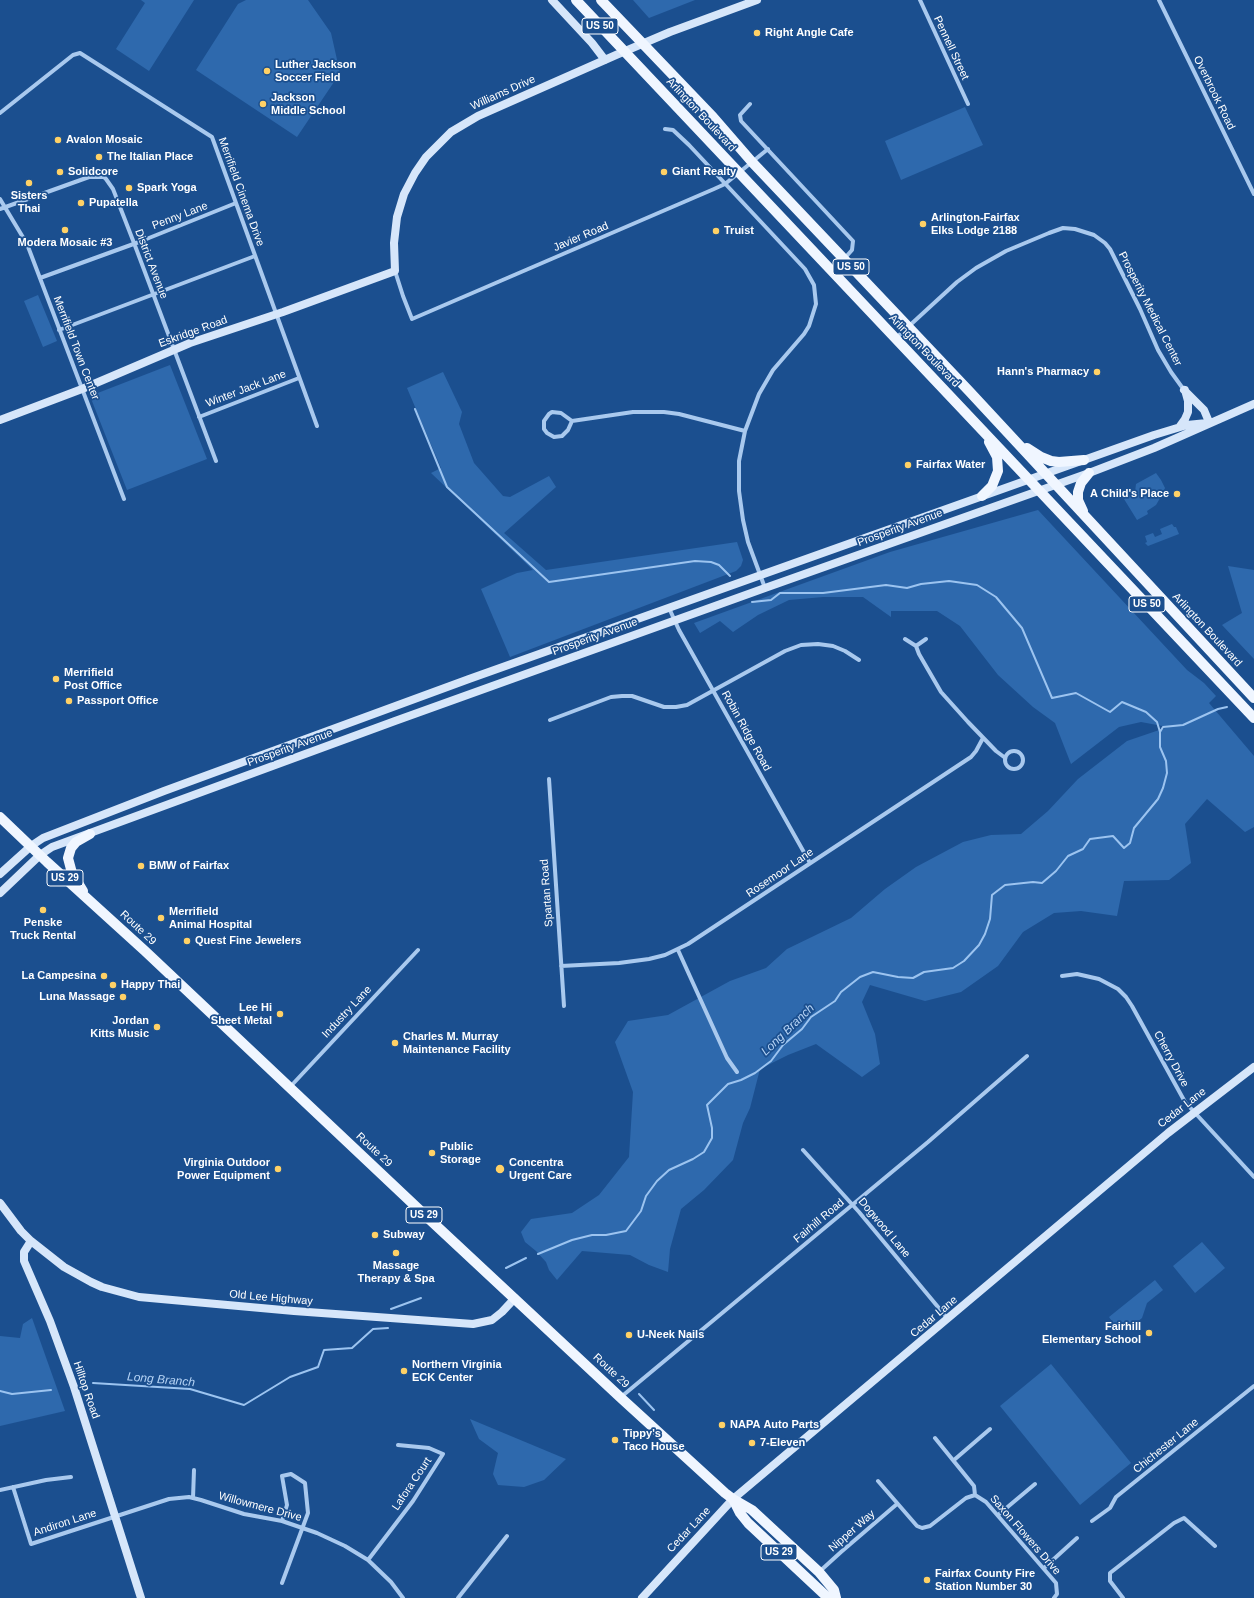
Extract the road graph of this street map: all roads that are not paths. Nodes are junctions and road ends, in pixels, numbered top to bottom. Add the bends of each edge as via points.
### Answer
1 (552, 0) edge
2 (576, 0) edge
3 (601, 0) edge
4 (606, 0) edge
5 (757, 0) edge
6 (920, 0) edge
7 (1159, 0) edge
8 (610, 10) junction
9 (642, 44) junction
10 (624, 51) junction
11 (605, 60) junction
12 (750, 104) dead end
13 (968, 104) dead end
14 (0, 113) edge
15 (665, 129) dead end
16 (768, 149) junction
17 (752, 162) junction
18 (738, 173) junction
19 (725, 184) junction
20 (1254, 194) edge
21 (0, 199) edge
22 (236, 203) junction
23 (6, 207) junction
24 (0, 209) edge
25 (134, 243) junction
26 (255, 256) junction
27 (844, 259) junction
28 (396, 271) junction
29 (40, 278) junction
30 (153, 294) junction
31 (275, 314) junction
32 (412, 319) joint
33 (908, 327) junction
34 (59, 330) junction
35 (896, 338) junction
36 (175, 349) junction
37 (299, 378) junction
38 (82, 389) junction
39 (1184, 390) junction
40 (1254, 404) edge
41 (199, 417) junction
42 (0, 420) edge
43 (975, 421) junction
44 (572, 422) junction
45 (1209, 422) junction
46 (317, 426) dead end
47 (1180, 426) junction
48 (745, 431) junction
49 (1013, 439) junction
50 (1084, 460) junction
51 (216, 461) dead end
52 (1089, 473) junction
53 (1046, 474) junction
54 (1029, 480) junction
55 (1055, 485) junction
56 (1039, 490) junction
57 (982, 496) junction
58 (124, 499) dead end
59 (1091, 522) junction
60 (760, 575) junction
61 (764, 588) junction
62 (669, 607) junction
63 (674, 620) junction
64 (905, 639) dead end
65 (926, 639) dead end
66 (916, 646) junction
67 (859, 660) dead end
68 (714, 690) junction
69 (1254, 698) edge
70 (1254, 718) edge
71 (550, 720) dead end
72 (983, 738) junction
73 (1004, 757) junction
74 (549, 779) dead end
75 (0, 816) edge
76 (90, 834) junction
77 (30, 846) junction
78 (40, 855) junction
79 (810, 863) junction
80 (0, 874) edge
81 (0, 893) edge
82 (90, 901) junction
83 (418, 950) dead end
84 (678, 950) junction
85 (561, 966) junction
86 (1062, 976) dead end
87 (564, 1006) dead end
88 (1027, 1056) dead end
89 (1254, 1067) edge
90 (736, 1072) dead end
91 (290, 1087) junction
92 (1194, 1112) junction
93 (803, 1150) dead end
94 (1254, 1177) edge
95 (0, 1203) edge
96 (853, 1204) junction
97 (31, 1241) junction
98 (515, 1298) junction
99 (948, 1319) junction
100 (1254, 1386) edge
101 (621, 1398) junction
102 (990, 1428) dead end
103 (935, 1438) dead end
104 (398, 1445) dead end
105 (954, 1460) junction
106 (194, 1470) dead end
107 (71, 1477) dead end
108 (878, 1481) dead end
109 (1035, 1484) dead end
110 (13, 1487) junction
111 (0, 1490) edge
112 (975, 1495) junction
113 (193, 1498) junction
114 (733, 1499) junction
115 (897, 1504) junction
116 (998, 1515) junction
117 (116, 1517) junction
118 (282, 1521) junction
119 (1092, 1521) dead end
120 (302, 1527) junction
121 (506, 1536) dead end
122 (1077, 1538) dead end
123 (1215, 1546) dead end
124 (368, 1560) junction
125 (1044, 1568) junction
126 (819, 1572) junction
127 (282, 1583) dead end
128 (141, 1598) edge
129 (403, 1598) edge
130 (458, 1598) edge
131 (642, 1598) edge
132 (831, 1598) edge
133 (836, 1598) edge
134 (1054, 1598) edge
135 (1123, 1598) edge

1 - 11 main road
2 - 10 main road, Arlington Boulevard / US 50
3 - 8 main road, Arlington Boulevard / US 50
4 - 8 main road
5 - 9 main road, Williams Drive
6 - 13 street, Pennell Street
7 - 20 street, Overbrook Road
8 - 9 main road, Arlington Boulevard / US 50
9 - 10 main road, Williams Drive
9 - 17 main road, Arlington Boulevard / US 50
10 - 11 main road, Williams Drive
10 - 18 main road, Arlington Boulevard / US 50
11 - 28 main road, Williams Drive via 478,116 451,132 438,144 415,173 404,194 397,217 394,243
12 - 16 street via 741,113 740,118
14 - 22 street, Merrifield Cinema Drive via 73,55 80,53 212,137
15 - 19 street via 674,130
16 - 17 street, Javier Road
16 - 27 street via 853,241 852,250
17 - 18 street, Javier Road
17 - 27 main road, Arlington Boulevard / US 50
18 - 19 street, Javier Road
18 - 35 main road, Arlington Boulevard / US 50
19 - 32 street, Javier Road
19 - 48 street via 805,269 814,285 816,304 804,334 781,359 764,384
21 - 23 street
22 - 25 street, Penny Lane
22 - 26 street, Merrifield Cinema Drive
23 - 24 street, District Avenue
23 - 25 street, District Avenue via 89,177 104,178 113,189
23 - 29 street, Merrifield Town Center via 27,244
25 - 29 street, Penny Lane
25 - 30 street, District Avenue
26 - 30 street
26 - 31 street, Merrifield Cinema Drive
27 - 33 main road, Arlington Boulevard / US 50
28 - 31 main road, Eskridge Road
28 - 32 street, Williams Drive via 402,296
29 - 34 street, Merrifield Town Center
30 - 34 street
30 - 36 street, District Avenue
31 - 36 main road, Eskridge Road
31 - 37 street, Merrifield Cinema Drive
33 - 35 street, Prosperity Medical Center
33 - 39 street, Prosperity Medical Center via 962,278 990,260 1054,231 1069,228 1082,230 1099,238 1110,248 1158,350
33 - 49 main road, Arlington Boulevard / US 50
34 - 38 street, Merrifield Town Center
35 - 43 main road, Arlington Boulevard / US 50
36 - 38 main road, Eskridge Road
36 - 41 street, District Avenue
37 - 41 street, Winter Jack Lane
37 - 46 street, Merrifield Cinema Drive
38 - 42 main road, Eskridge Road
38 - 58 street, Merrifield Town Center
39 - 45 main road via 1204,410
39 - 47 main road via 1188,412
40 - 45 main road, Prosperity Avenue
41 - 51 street, District Avenue
43 - 54 main road, Arlington Boulevard / US 50
43 - 57 main road via 994,449 998,462 994,482
44 - 44 street via 561,413 552,412 546,417 544,429 550,435 558,437 565,434
44 - 48 street via 649,411 679,414
45 - 47 main road, Prosperity Avenue
45 - 52 main road, Prosperity Avenue via 1154,448
47 - 50 main road, Prosperity Avenue
48 - 60 street via 739,460 740,500 745,531
49 - 50 main road via 1050,461
49 - 53 main road, Arlington Boulevard / US 50
50 - 53 main road, Prosperity Avenue
52 - 55 main road, Prosperity Avenue
52 - 59 main road via 1081,483 1078,495 1080,505
53 - 54 main road, Prosperity Avenue
53 - 55 main road, Arlington Boulevard / US 50
54 - 56 main road, Arlington Boulevard / US 50
54 - 57 main road, Prosperity Avenue
55 - 56 main road, Prosperity Avenue
55 - 59 main road, Arlington Boulevard / US 50
56 - 61 main road, Prosperity Avenue
56 - 70 main road, Arlington Boulevard / US 50
57 - 60 main road, Prosperity Avenue
59 - 69 main road, Arlington Boulevard / US 50
60 - 61 street
60 - 62 main road, Prosperity Avenue
61 - 63 main road, Prosperity Avenue
62 - 63 street, Robin Ridge Road
62 - 77 main road, Prosperity Avenue via 157,794 54,833
63 - 68 street, Robin Ridge Road
63 - 76 main road, Prosperity Avenue
64 - 66 street
65 - 66 street
66 - 72 street via 941,692
67 - 68 street via 832,646 801,645 785,651
68 - 71 street via 676,707 664,707 632,696 612,697
68 - 79 street, Robin Ridge Road
72 - 73 street
72 - 79 street, Rosemoor Lane via 971,757
73 - 73 street via 1011,770 1023,764 1015,750
74 - 85 street, Spartan Road
75 - 77 main road, Route 29 / US 29
76 - 78 main road, Prosperity Avenue
76 - 82 main road via 76,842 68,858 72,873
77 - 78 main road, Route 29 / US 29
77 - 80 main road, Prosperity Avenue
78 - 81 main road, Prosperity Avenue
78 - 82 main road, Route 29 / US 29
79 - 84 street, Rosemoor Lane
82 - 91 main road, Route 29 / US 29
83 - 91 street, Industry Lane
84 - 85 street, Rosemoor Lane via 629,962
84 - 90 street via 727,1058
85 - 87 street, Spartan Road
86 - 92 street, Cherry Drive via 1077,974 1099,979 1118,989 1126,997 1178,1091
88 - 96 street, Fairhill Road
89 - 92 main road, Cedar Lane
91 - 98 main road, Route 29 / US 29
92 - 94 street, Cherry Drive
92 - 99 main road, Cedar Lane
93 - 96 street, Dogwood Lane
95 - 97 main road
96 - 99 street, Dogwood Lane
96 - 101 street, Fairhill Road
97 - 98 main road, Old Lee Highway via 58,1263 91,1282 142,1298 473,1324 492,1320
97 - 117 main road, Hilltop Road via 24,1252 24,1261 50,1321
98 - 101 main road, Route 29 / US 29
99 - 114 main road, Cedar Lane
100 - 119 street, Chichester Lane via 1116,1497 1110,1508
101 - 114 main road, Route 29 / US 29
102 - 105 street
103 - 105 street
104 - 124 street, Lafora Court via 429,1448 443,1454 413,1501
105 - 112 street via 974,1486
106 - 113 street
107 - 110 street
108 - 115 street, Saxon Flowers Drive
109 - 116 street
110 - 111 street
110 - 117 street, Andiron Lane via 31,1544
112 - 115 street, Saxon Flowers Drive via 966,1498 930,1526 922,1528 917,1526
112 - 116 street, Saxon Flowers Drive
113 - 117 street, Willowmere Drive via 169,1499
113 - 118 street, Willowmere Drive via 244,1514
114 - 126 main road, Route 29 / US 29 via 752,1510
114 - 131 main road, Cedar Lane
114 - 132 main road, Route 29 / US 29 via 748,1523
115 - 126 street, Nipper Way
116 - 125 street, Saxon Flowers Drive
117 - 128 main road, Hilltop Road
118 - 120 street, Willowmere Drive
118 - 120 street via 287,1505 282,1476 291,1474 305,1483 308,1513
120 - 124 street, Willowmere Drive via 345,1546
120 - 127 street
121 - 130 street
122 - 125 street
123 - 135 street via 1184,1518 1174,1523 1110,1573 1110,1581
124 - 129 street, Willowmere Drive via 391,1582
125 - 134 street, Saxon Flowers Drive via 1056,1583 1057,1594
126 - 133 main road, Route 29 / US 29 via 834,1590

